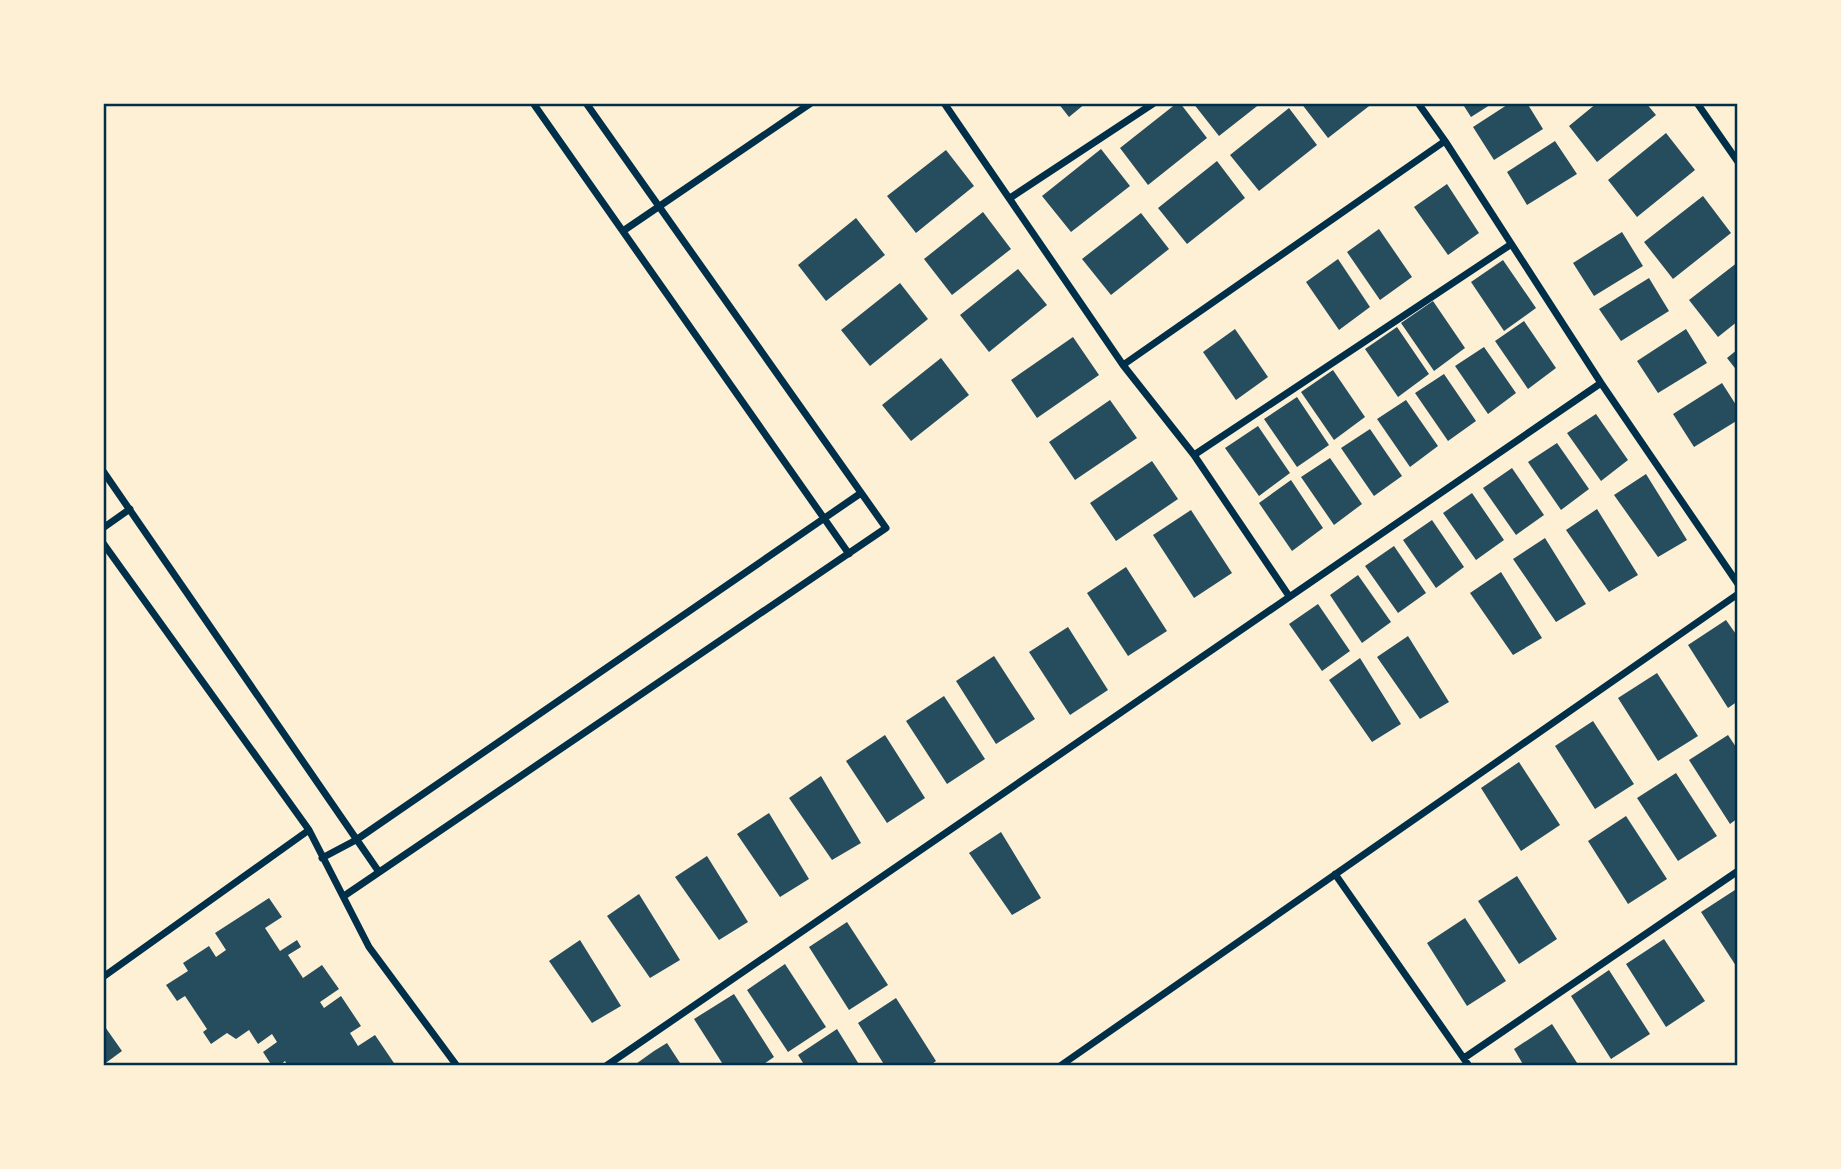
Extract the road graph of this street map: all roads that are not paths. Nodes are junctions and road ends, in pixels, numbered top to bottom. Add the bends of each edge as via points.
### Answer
1 (586, 103) edge
2 (811, 103) edge
3 (944, 103) edge
4 (1154, 103) edge
5 (1418, 103) edge
6 (1697, 103) edge
7 (538, 105) edge
8 (1445, 141) junction
9 (1738, 163) edge
10 (1010, 198) junction
11 (659, 207) junction
12 (624, 232) junction
13 (1510, 244) junction
14 (1123, 365) junction
15 (1601, 383) junction
16 (1195, 455) junction
17 (103, 471) edge
18 (861, 493) junction
19 (130, 509) junction
20 (824, 518) junction
21 (103, 528) edge
22 (103, 543) edge
23 (849, 554) junction
24 (1738, 584) edge
25 (1738, 594) edge
26 (1289, 596) junction
27 (309, 830) junction
28 (356, 840) junction
29 (322, 858) junction
30 (1738, 871) edge
31 (379, 872) junction
32 (1335, 874) junction
33 (344, 896) junction
34 (103, 977) edge
35 (1466, 1062) edge
36 (457, 1066) edge
37 (606, 1066) edge
38 (1060, 1066) edge

1 - 11 street
2 - 11 street
3 - 10 street
4 - 10 street
5 - 8 street
6 - 9 street
7 - 12 street
8 - 13 street
8 - 14 street
10 - 14 street
11 - 12 street
11 - 18 street
12 - 20 street
13 - 15 street
13 - 16 street
14 - 16 street
15 - 24 street
15 - 26 street
16 - 26 street
17 - 19 street
18 - 20 street
18 - 23 street via 886,528
19 - 21 street
19 - 28 street
20 - 23 street
20 - 28 street
22 - 27 street
23 - 31 street
25 - 32 street
26 - 37 street
27 - 29 street
27 - 34 street
28 - 29 street
28 - 31 street
29 - 33 street
30 - 35 street
31 - 33 street
32 - 35 street
32 - 38 street
33 - 36 street via 369,947

